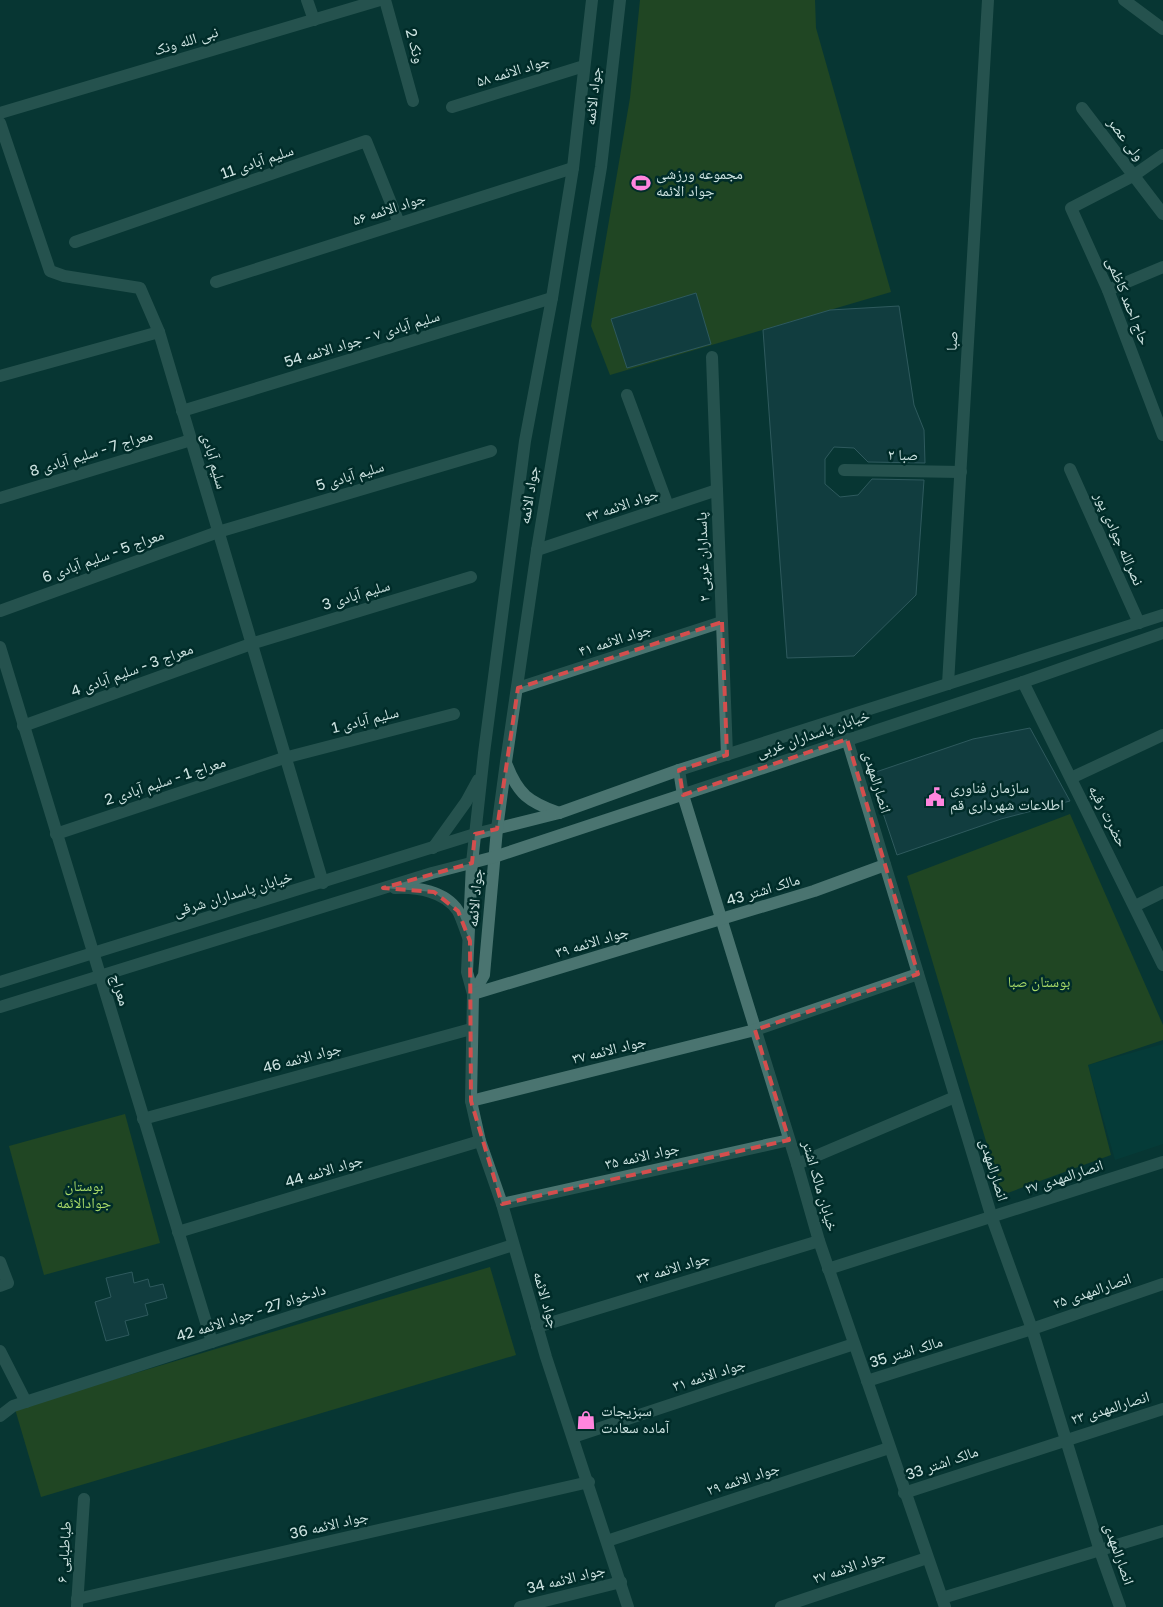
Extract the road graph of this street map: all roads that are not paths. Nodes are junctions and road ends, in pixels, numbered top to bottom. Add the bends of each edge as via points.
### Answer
1 (307, 0) edge
2 (380, 0) edge
3 (385, 0) edge
4 (592, 0) edge
5 (620, 0) edge
6 (988, 0) edge
7 (1124, 0) edge
8 (314, 20) junction
9 (1160, 23) edge
10 (584, 66) junction
11 (413, 101) dead end
12 (452, 107) dead end
13 (1082, 108) dead end
14 (0, 113) edge
15 (0, 123) edge
16 (1163, 155) edge
17 (573, 168) junction
18 (1133, 176) junction
19 (1163, 214) edge
20 (398, 223) junction
21 (75, 242) dead end
22 (1163, 267) edge
23 (216, 282) dead end
24 (1108, 290) junction
25 (552, 298) junction
26 (159, 332) junction
27 (712, 357) dead end
28 (0, 376) edge
29 (627, 395) dead end
30 (1158, 404) edge
31 (182, 411) junction
32 (1163, 435) edge
33 (191, 440) junction
34 (490, 451) dead end
35 (1070, 469) dead end
36 (844, 470) dead end
37 (961, 472) junction
38 (717, 490) junction
39 (0, 498) edge
40 (668, 506) junction
41 (218, 532) junction
42 (537, 550) junction
43 (472, 577) dead end
44 (0, 610) edge
45 (1163, 615) edge
46 (722, 622) junction
47 (1139, 623) junction
48 (1163, 633) edge
49 (251, 644) junction
50 (0, 647) edge
51 (1023, 682) junction
52 (948, 684) junction
53 (518, 688) junction
54 (454, 714) dead end
55 (24, 726) junction
56 (1163, 735) edge
57 (847, 739) junction
58 (727, 755) junction
59 (284, 758) junction
60 (506, 762) junction
61 (679, 770) junction
62 (482, 773) junction
63 (1071, 778) junction
64 (683, 794) junction
65 (560, 813) junction
66 (496, 829) junction
67 (56, 834) junction
68 (475, 834) junction
69 (433, 848) junction
70 (494, 857) junction
71 (472, 863) junction
72 (885, 865) junction
73 (323, 883) junction
74 (383, 888) junction
75 (1163, 892) edge
76 (1135, 906) junction
77 (721, 920) junction
78 (470, 941) junction
79 (92, 954) junction
80 (1163, 965) edge
81 (918, 974) junction
82 (99, 976) junction
83 (0, 982) edge
84 (473, 994) junction
85 (0, 1007) edge
86 (471, 1029) junction
87 (755, 1030) junction
88 (955, 1097) junction
89 (471, 1101) junction
90 (143, 1119) junction
91 (789, 1140) junction
92 (480, 1141) junction
93 (1163, 1162) edge
94 (798, 1164) junction
95 (502, 1204) junction
96 (992, 1218) junction
97 (178, 1232) junction
98 (819, 1241) junction
99 (513, 1246) junction
100 (0, 1262) edge
101 (828, 1269) junction
102 (1163, 1284) edge
103 (0, 1286) edge
104 (537, 1327) junction
105 (1032, 1330) junction
106 (212, 1342) junction
107 (854, 1344) junction
108 (0, 1351) edge
109 (955, 1355) joint
110 (867, 1381) junction
111 (26, 1402) junction
112 (1163, 1409) edge
113 (0, 1416) edge
114 (573, 1436) junction
115 (1066, 1439) junction
116 (889, 1448) junction
117 (992, 1464) joint
118 (589, 1482) junction
119 (904, 1493) junction
120 (84, 1499) dead end
121 (1163, 1531) edge
122 (608, 1541) junction
123 (1100, 1551) junction
124 (927, 1558) junction
125 (621, 1582) junction
126 (943, 1602) edge
127 (77, 1603) edge
128 (520, 1607) edge
129 (628, 1607) edge
130 (781, 1607) edge
131 (1120, 1607) edge

1 - 8 street
2 - 8 street, نبی الله ونک
3 - 11 street, ونک 2
4 - 10 street, جواد الائمه
5 - 42 street, جواد الائمه via 601,167
6 - 37 street, صبا
7 - 9 street
8 - 14 street, نبی الله ونک
10 - 12 street, جواد الائمه ۵۸
10 - 17 street, جواد الائمه
13 - 18 street, ولی عصر
15 - 26 street, سلیم آبادی via 50,271 140,288
16 - 18 street
17 - 20 street, جواد الائمه ۵۶
17 - 25 street, جواد الائمه
18 - 19 street, ولی عصر
18 - 24 street, حاج احمد کاظمی via 1071,208
20 - 21 street, سلیم آبادی 11 via 366,141
20 - 23 street, جواد الائمه ۵۶
22 - 24 street
24 - 30 street, حاج احمد کاظمی
25 - 31 street, سلیم آبادی ۷ - جواد الائمه 54
25 - 62 street, جواد الائمه via 525,441
26 - 28 street
26 - 31 street, سلیم آبادی
27 - 38 street, پاسداران غربی ۲
29 - 40 street
30 - 32 street, حاج احمد کاظمی
31 - 33 street, سلیم آبادی
33 - 39 street, معراج 7 - سلیم آبادی 8
33 - 41 street, سلیم آبادی
34 - 41 street, سلیم آبادی 5
35 - 47 street, نصرالله جوادی پور
36 - 37 street, صبا ۲
37 - 52 street, صبا
38 - 40 street, جواد الائمه ۴۳
38 - 46 street, پاسداران غربی ۲
40 - 42 street, جواد الائمه ۴۳
41 - 44 street, معراج 5 - سلیم آبادی 6
41 - 49 street, سلیم آبادی
42 - 53 street, جواد الائمه
43 - 49 street, سلیم آبادی 3
45 - 47 street, خیابان پاسداران غربی
46 - 53 street, جواد الائمه ۴۱
46 - 58 street, پاسداران غربی ۲
47 - 52 street, خیابان پاسداران غربی
48 - 51 street, خیابان پاسداران غربی
49 - 55 street, معراج 3 - سلیم آبادی 4
49 - 59 street, سلیم آبادی
50 - 55 street, معراج
51 - 57 street, خیابان پاسداران غربی
51 - 63 street, حضرت رقیه
52 - 58 street, خیابان پاسداران غربی
53 - 60 street, جواد الائمه
54 - 59 street, سلیم آبادی 1
55 - 67 street, معراج
56 - 63 street
57 - 64 street, خیابان پاسداران غربی
57 - 72 street, انصارالمهدی
58 - 61 street, خیابان پاسداران غربی
59 - 67 street, معراج 1 - سلیم آبادی 2
59 - 73 street, سلیم آبادی
60 - 65 street via 521,793 535,804
60 - 66 street, جواد الائمه
61 - 64 street, خیابان مالک اشتر
61 - 65 street, خیابان پاسداران غربی
62 - 68 street, جواد الائمه
62 - 69 street
63 - 76 street, حضرت رقیه
64 - 70 street, خیابان پاسداران غربی
64 - 77 street, خیابان مالک اشتر
65 - 66 street, خیابان پاسداران غربی
66 - 68 street, خیابان پاسداران غربی
66 - 70 street, جواد الائمه
67 - 79 street, معراج
68 - 69 street, خیابان پاسداران شرقی
68 - 71 street, جواد الائمه
69 - 73 street, خیابان پاسداران شرقی
70 - 71 street, خیابان پاسداران غربی
70 - 84 street, جواد الائمه via 484,975
71 - 74 street
71 - 78 street, جواد الائمه
72 - 77 street, مالک اشتر 43 via 814,892
72 - 81 street, انصارالمهدی
73 - 79 street, خیابان پاسداران شرقی
74 - 78 street via 434,892 449,901 458,911
74 - 82 street
75 - 76 street
76 - 80 street, حضرت رقیه
77 - 84 street, جواد الائمه ۳۹
77 - 87 street, خیابان مالک اشتر
78 - 84 street, جواد الائمه via 467,972
79 - 82 street, معراج
79 - 83 street, خیابان پاسداران شرقی
81 - 87 street, جواد الائمه ۳۷
81 - 88 street, انصارالمهدی
82 - 85 street
82 - 90 street, معراج
84 - 86 street, جواد الائمه
86 - 89 street, جواد الائمه
86 - 90 street, جواد الائمه 46
87 - 89 street, جواد الائمه ۳۷
87 - 91 street, خیابان مالک اشتر
88 - 94 street
88 - 96 street, انصارالمهدی
89 - 92 street, جواد الائمه
90 - 97 street, معراج
91 - 94 street, خیابان مالک اشتر
91 - 95 street, جواد الائمه ۳۵
92 - 95 street, جواد الائمه
92 - 97 street, جواد الائمه 44
93 - 96 street, انصارالمهدی ۲۷
94 - 98 street, خیابان مالک اشتر
95 - 99 street, جواد الائمه
96 - 101 street, انصارالمهدی ۲۷
96 - 105 street, انصارالمهدی
97 - 106 street, معراج
98 - 101 street, خیابان مالک اشتر
98 - 104 street, جواد الائمه ۳۳
99 - 104 street, جواد الائمه
99 - 106 street, دادخواه 27 - جواد الائمه 42
100 - 103 street via 8,1283
101 - 107 street, خیابان مالک اشتر
102 - 105 street, انصارالمهدی ۲۵
104 - 114 street, جواد الائمه
105 - 109 street, انصارالمهدی ۲۵
105 - 115 street, انصارالمهدی
106 - 111 street, دادخواه 27 - جواد الائمه 42
107 - 110 street, خیابان مالک اشتر
107 - 114 street, جواد الائمه ۳۱
108 - 111 street
109 - 110 street, مالک اشتر 35
110 - 116 street, خیابان مالک اشتر
111 - 113 street, دادخواه 27 - جواد الائمه 42 via 13,1406
112 - 115 street, انصارالمهدی ۲۳
114 - 118 street, جواد الائمه
115 - 117 street, انصارالمهدی ۲۳
115 - 123 street, انصارالمهدی
116 - 119 street, خیابان مالک اشتر
116 - 122 street, جواد الائمه ۲۹
117 - 119 street, مالک اشتر 33
118 - 122 street, جواد الائمه
118 - 127 street, جواد الائمه 36
119 - 124 street, خیابان مالک اشتر
120 - 127 street, طباطبایی ۶
121 - 123 street
122 - 125 street, جواد الائمه
123 - 126 street via 1024,1573
123 - 131 street, انصارالمهدی
124 - 126 street, خیابان مالک اشتر
124 - 130 street, جواد الائمه ۲۷
125 - 128 street, جواد الائمه 34
125 - 129 street, جواد الائمه

